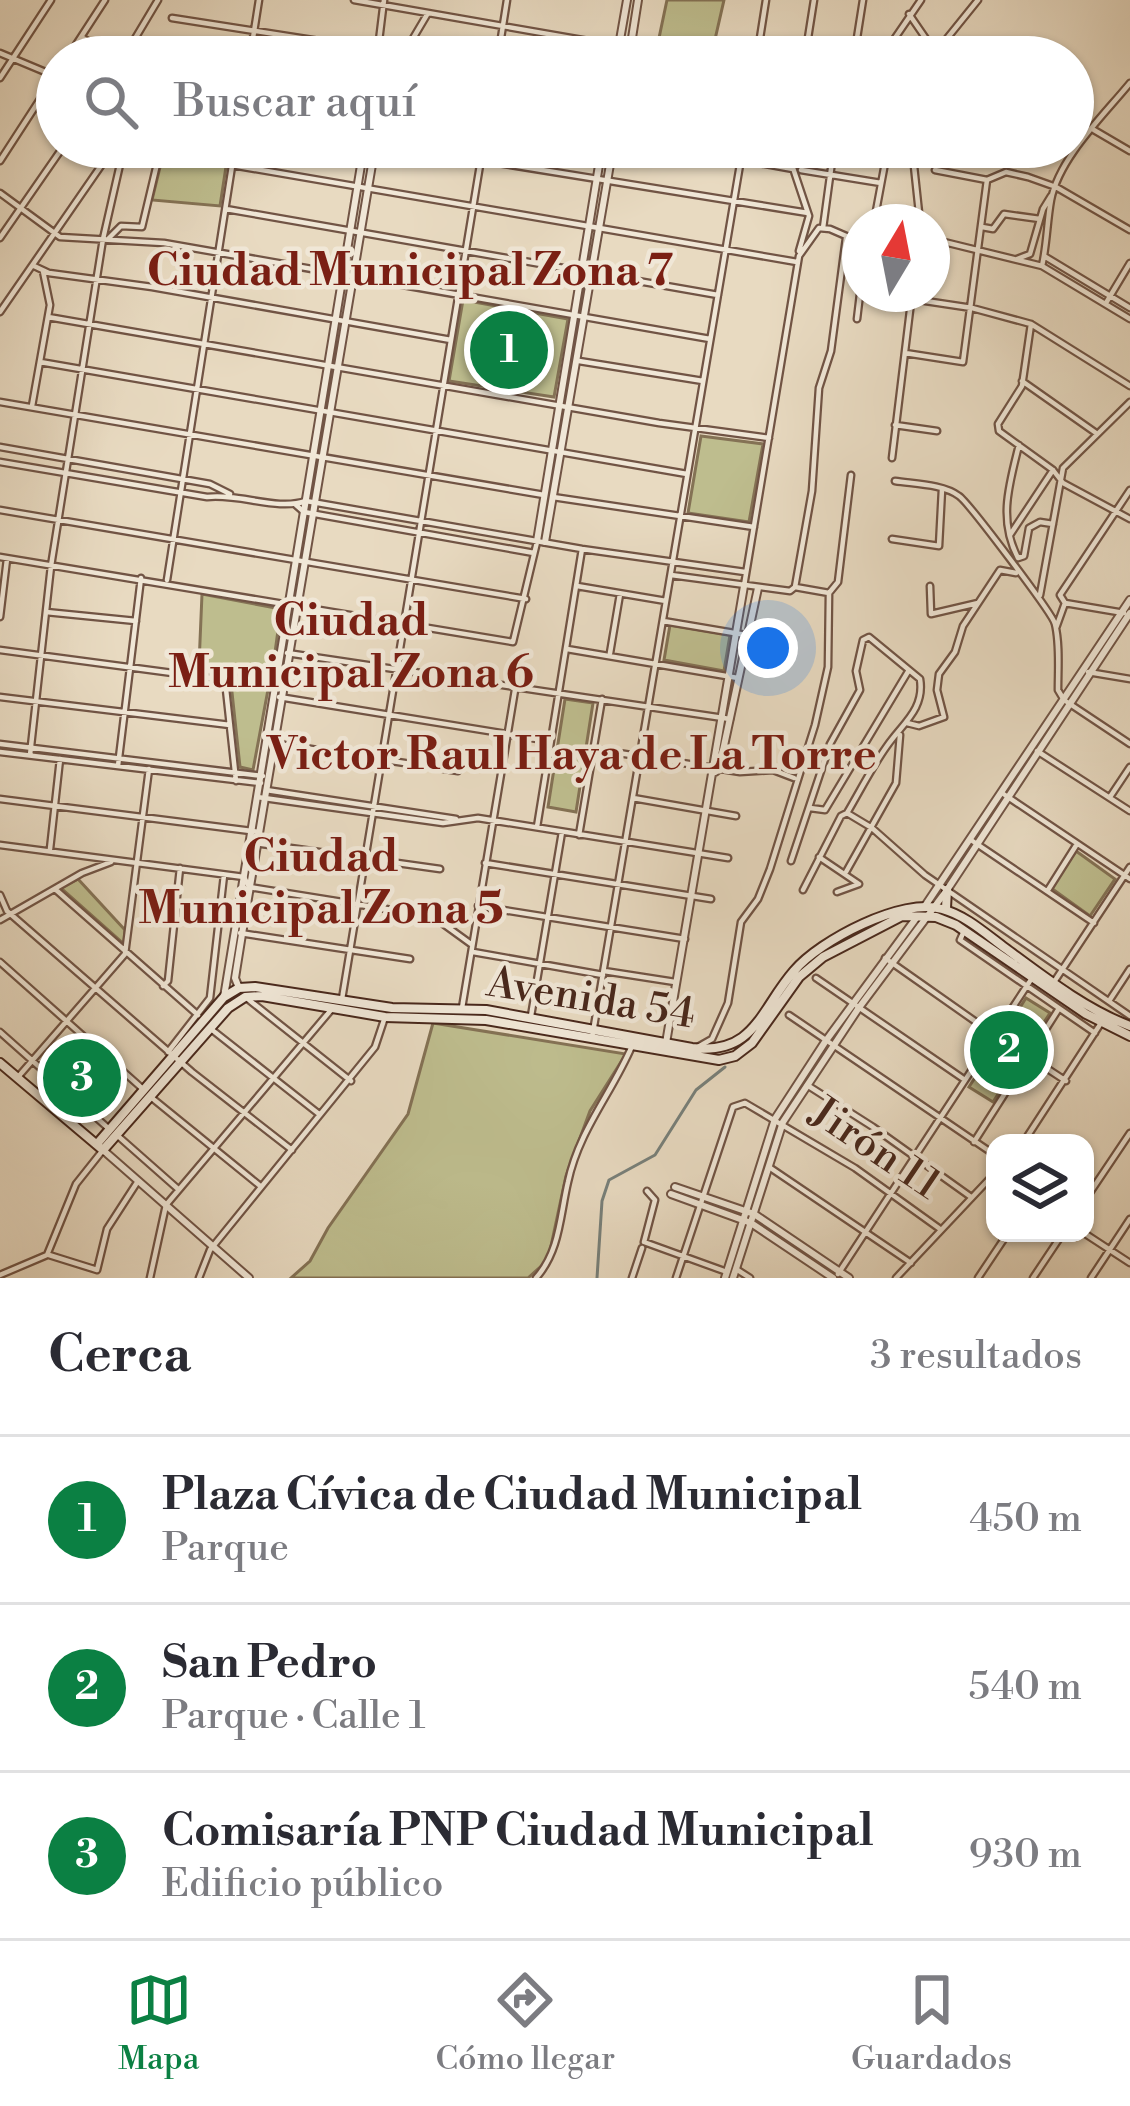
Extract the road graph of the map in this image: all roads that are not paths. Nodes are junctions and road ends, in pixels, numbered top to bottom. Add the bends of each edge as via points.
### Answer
1 (51, 0) edge
2 (105, 0) edge
3 (158, 0) edge
4 (260, 0) edge
5 (354, 0) edge
6 (508, 0) edge
7 (627, 0) edge
8 (638, 0) edge
9 (766, 0) edge
10 (814, 0) edge
11 (863, 0) edge
12 (921, 0) edge
13 (978, 0) edge
14 (383, 2) edge
15 (428, 13) junction
16 (909, 14) junction
17 (172, 18) dead end
18 (503, 27) junction
19 (254, 31) junction
20 (82, 36) edge
21 (137, 36) edge
22 (253, 36) edge
23 (281, 36) edge
24 (379, 36) edge
25 (415, 36) edge
26 (502, 36) edge
27 (558, 36) edge
28 (621, 36) edge
29 (632, 36) edge
30 (760, 36) edge
31 (808, 36) edge
32 (857, 36) edge
33 (895, 36) edge
34 (922, 36) edge
35 (948, 36) edge
36 (0, 53) edge
37 (13, 58) junction
38 (36, 67) edge
39 (0, 78) edge
40 (1130, 83) edge
41 (36, 107) edge
42 (1094, 130) joint
43 (1130, 151) edge
44 (0, 161) edge
45 (48, 168) edge
46 (100, 168) edge
47 (120, 168) edge
48 (156, 168) edge
49 (232, 168) edge
50 (250, 168) edge
51 (360, 168) edge
52 (371, 168) edge
53 (480, 168) edge
54 (525, 168) edge
55 (599, 168) edge
56 (610, 168) edge
57 (740, 168) edge
58 (787, 168) edge
59 (830, 168) edge
60 (884, 168) edge
61 (914, 168) edge
62 (1066, 168) edge
63 (797, 170) junction
64 (934, 170) dead end
65 (829, 175) junction
66 (987, 180) junction
67 (597, 181) junction
68 (607, 183) junction
69 (881, 183) junction
70 (357, 186) junction
71 (1056, 187) junction
72 (368, 188) junction
73 (0, 193) edge
74 (1051, 196) junction
75 (734, 202) junction
76 (877, 204) edge
77 (918, 204) edge
78 (474, 205) junction
79 (20, 209) junction
80 (226, 209) junction
81 (808, 213) junction
82 (1040, 219) junction
83 (589, 226) junction
84 (823, 227) junction
85 (981, 227) junction
86 (599, 228) junction
87 (351, 230) junction
88 (1130, 230) edge
89 (361, 234) junction
90 (842, 234) edge
91 (55, 235) junction
92 (0, 238) edge
93 (105, 239) junction
94 (950, 243) edge
95 (726, 249) junction
96 (980, 249) junction
97 (466, 251) junction
98 (219, 253) junction
99 (1044, 256) junction
100 (798, 259) junction
101 (1017, 259) junction
102 (1130, 263) edge
103 (34, 266) junction
104 (1042, 266) junction
105 (582, 270) junction
106 (43, 272) junction
107 (842, 272) edge
108 (591, 274) junction
109 (349, 276) junction
110 (99, 279) junction
111 (718, 295) junction
112 (1111, 295) junction
113 (458, 296) junction
114 (212, 298) junction
115 (1106, 303) junction
116 (950, 304) edge
117 (972, 308) junction
118 (1130, 308) edge
119 (858, 312) edge
120 (910, 312) edge
121 (0, 313) edge
122 (573, 316) junction
123 (48, 317) junction
124 (584, 317) junction
125 (857, 319) dead end
126 (1130, 319) edge
127 (92, 322) junction
128 (340, 322) junction
129 (1031, 324) junction
130 (710, 339) junction
131 (451, 340) junction
132 (205, 343) junction
133 (905, 353) junction
134 (576, 360) junction
135 (40, 362) junction
136 (84, 367) junction
137 (332, 367) junction
138 (703, 381) junction
139 (1022, 381) junction
140 (445, 386) junction
141 (1130, 386) edge
142 (197, 388) junction
143 (0, 402) edge
144 (1130, 402) edge
145 (559, 403) junction
146 (32, 406) junction
147 (568, 406) junction
148 (325, 411) junction
149 (77, 413) junction
150 (895, 425) junction
151 (696, 428) junction
152 (436, 430) junction
153 (937, 431) dead end
154 (190, 434) junction
155 (1098, 434) junction
156 (769, 438) junction
157 (1019, 446) junction
158 (0, 448) edge
159 (556, 451) junction
160 (318, 456) junction
161 (892, 458) dead end
162 (69, 461) junction
163 (0, 462) edge
164 (1053, 470) junction
165 (67, 474) junction
166 (428, 474) junction
167 (688, 474) junction
168 (851, 476) dead end
169 (183, 479) junction
170 (895, 481) dead end
171 (1064, 483) junction
172 (942, 489) junction
173 (1130, 490) edge
174 (181, 493) junction
175 (230, 494) junction
176 (548, 496) junction
177 (310, 501) junction
178 (296, 505) junction
179 (0, 510) edge
180 (1116, 510) junction
181 (309, 513) junction
182 (680, 516) junction
183 (420, 520) junction
184 (1130, 520) edge
185 (59, 521) junction
186 (1053, 524) junction
187 (754, 527) junction
188 (418, 533) junction
189 (1010, 535) junction
190 (173, 539) junction
191 (892, 539) dead end
192 (541, 542) junction
193 (997, 546) junction
194 (582, 548) junction
195 (534, 553) junction
196 (4, 558) edge
197 (300, 561) junction
198 (673, 562) junction
199 (51, 566) junction
200 (1000, 570) junction
201 (745, 572) junction
202 (671, 574) junction
203 (1023, 576) junction
204 (141, 578) junction
205 (410, 582) junction
206 (167, 583) junction
207 (577, 586) junction
208 (744, 586) junction
209 (929, 586) dead end
210 (795, 587) junction
211 (758, 588) junction
212 (829, 593) junction
213 (620, 594) junction
214 (1040, 595) junction
215 (526, 599) junction
216 (1130, 600) edge
217 (667, 601) junction
218 (979, 603) junction
219 (1064, 603) junction
220 (292, 608) junction
221 (46, 612) junction
222 (1127, 613) edge
223 (0, 617) edge
224 (663, 620) junction
225 (136, 621) junction
226 (403, 627) junction
227 (1056, 628) junction
228 (736, 633) junction
229 (748, 635) junction
230 (567, 649) junction
231 (0, 650) edge
232 (285, 653) junction
233 (40, 656) junction
234 (609, 656) junction
235 (656, 663) junction
236 (130, 666) junction
237 (909, 669) junction
238 (395, 671) junction
239 (1088, 672) junction
240 (728, 676) junction
241 (739, 678) junction
242 (1130, 679) edge
243 (516, 684) junction
244 (559, 692) junction
245 (0, 697) edge
246 (278, 697) junction
247 (602, 699) junction
248 (35, 701) junction
249 (1068, 702) junction
250 (648, 706) junction
251 (124, 711) junction
252 (388, 714) junction
253 (726, 718) junction
254 (907, 723) junction
255 (230, 725) junction
256 (901, 729) junction
257 (508, 734) junction
258 (550, 741) junction
259 (270, 742) junction
260 (1130, 744) edge
261 (0, 748) edge
262 (593, 749) junction
263 (1036, 750) junction
264 (31, 751) junction
265 (381, 758) junction
266 (640, 758) junction
267 (60, 759) junction
268 (118, 762) junction
269 (1130, 767) edge
270 (148, 769) junction
271 (716, 769) junction
272 (458, 771) dead end
273 (236, 777) junction
274 (796, 779) junction
275 (263, 787) junction
276 (1006, 795) junction
277 (1110, 797) junction
278 (633, 798) junction
279 (0, 799) edge
280 (54, 807) junction
281 (810, 808) junction
282 (374, 809) junction
283 (708, 810) junction
284 (1130, 811) edge
285 (847, 813) junction
286 (736, 816) dead end
287 (142, 817) junction
288 (492, 820) junction
289 (537, 828) junction
290 (872, 828) junction
291 (255, 832) junction
292 (562, 832) junction
293 (579, 835) junction
294 (975, 842) junction
295 (253, 843) junction
296 (625, 843) junction
297 (1078, 844) junction
298 (0, 845) edge
299 (50, 850) junction
300 (700, 854) junction
301 (819, 857) junction
302 (728, 858) dead end
303 (365, 859) junction
304 (117, 860) junction
305 (791, 861) dead end
306 (137, 862) junction
307 (485, 863) junction
308 (180, 867) junction
309 (1130, 867) edge
310 (440, 869) dead end
311 (846, 872) junction
312 (224, 874) junction
313 (555, 875) junction
314 (244, 877) junction
315 (1127, 878) edge
316 (618, 886) junction
317 (249, 887) junction
318 (944, 888) junction
319 (55, 889) junction
320 (803, 890) dead end
321 (1047, 891) junction
322 (837, 892) dead end
323 (0, 895) edge
324 (692, 896) junction
325 (711, 899) dead end
326 (358, 902) junction
327 (478, 906) junction
328 (946, 910) junction
329 (927, 911) junction
330 (13, 914) junction
331 (548, 917) junction
332 (0, 920) edge
333 (1094, 923) junction
334 (612, 928) junction
335 (238, 933) junction
336 (962, 935) junction
337 (685, 939) junction
338 (351, 948) junction
339 (471, 948) junction
340 (125, 954) junction
341 (410, 959) dead end
342 (889, 961) junction
343 (0, 962) edge
344 (540, 963) junction
345 (1130, 969) edge
346 (1062, 971) junction
347 (603, 973) junction
348 (816, 978) dead end
349 (1032, 979) junction
350 (677, 982) junction
351 (1054, 982) junction
352 (95, 986) junction
353 (163, 986) junction
354 (1026, 988) junction
355 (242, 992) junction
356 (224, 998) junction
357 (342, 1000) junction
358 (1109, 1001) junction
359 (855, 1006) junction
360 (333, 1008) junction
361 (461, 1008) junction
362 (1058, 1010) junction
363 (789, 1015) dead end
364 (198, 1016) junction
365 (1130, 1016) edge
366 (385, 1018) junction
367 (531, 1018) junction
368 (66, 1021) junction
369 (1101, 1023) junction
370 (211, 1028) junction
371 (0, 1032) edge
372 (1129, 1033) edge
373 (593, 1034) junction
374 (1095, 1034) junction
375 (996, 1036) junction
376 (302, 1043) junction
377 (667, 1043) junction
378 (829, 1044) junction
379 (632, 1046) junction
380 (696, 1048) junction
381 (1028, 1056) junction
382 (175, 1057) junction
383 (32, 1060) junction
384 (0, 1063) edge
385 (18, 1077) junction
386 (271, 1079) junction
387 (965, 1080) junction
388 (351, 1081) junction
389 (1066, 1081) junction
390 (803, 1082) junction
391 (148, 1095) junction
392 (243, 1114) junction
393 (321, 1116) junction
394 (939, 1118) junction
395 (779, 1120) junction
396 (1130, 1132) edge
397 (114, 1133) junction
398 (1029, 1134) edge
399 (974, 1142) junction
400 (1127, 1144) edge
401 (100, 1147) junction
402 (214, 1149) junction
403 (986, 1149) edge
404 (292, 1150) junction
405 (915, 1156) junction
406 (769, 1167) junction
407 (138, 1181) junction
408 (986, 1182) edge
409 (261, 1186) junction
410 (1094, 1188) edge
411 (178, 1189) junction
412 (673, 1190) dead end
413 (647, 1191) dead end
414 (890, 1193) junction
415 (970, 1197) junction
416 (701, 1200) junction
417 (166, 1205) junction
418 (749, 1217) junction
419 (1130, 1219) edge
420 (940, 1229) junction
421 (864, 1233) junction
422 (1094, 1240) edge
423 (1002, 1242) edge
424 (1057, 1242) edge
425 (214, 1248) junction
426 (642, 1248) dead end
427 (1110, 1250) junction
428 (47, 1255) junction
429 (683, 1256) junction
430 (911, 1263) junction
431 (1130, 1263) edge
432 (736, 1268) junction
433 (0, 1275) edge
434 (729, 1276) edge
435 (835, 1276) edge
436 (247, 1277) edge
437 (150, 1278) edge
438 (199, 1278) edge
439 (536, 1278) edge
440 (632, 1278) edge
441 (676, 1278) edge
442 (750, 1278) edge
443 (849, 1278) edge
444 (896, 1278) edge
445 (977, 1278) edge
446 (1033, 1278) edge
447 (1091, 1278) edge

1 - 37 street
2 - 20 street
3 - 21 street
4 - 19 street
5 - 14 street
6 - 18 street
7 - 28 street
8 - 29 street
9 - 30 street
10 - 31 street
11 - 32 street
12 - 16 street
13 - 35 street
14 - 15 street
14 - 24 street
15 - 18 street
15 - 25 street
16 - 33 street
16 - 34 street
17 - 19 street
18 - 26 street
18 - 27 street
19 - 22 street
19 - 23 street
36 - 37 street
37 - 38 street
37 - 39 street
40 - 42 street
41 - 44 street
42 - 43 street
45 - 79 street
46 - 91 street
47 - 93 street
48 - 93 street via 142,226 121,226
49 - 80 street
50 - 70 street
51 - 70 street
52 - 72 street
53 - 78 street
54 - 67 street
55 - 67 street
56 - 68 street
57 - 75 street
58 - 63 street
59 - 65 street
60 - 69 street
61 - 77 street
62 - 71 street
63 - 65 street
63 - 81 street
64 - 66 street
65 - 69 street
65 - 84 street
66 - 71 street via 1013,172
66 - 85 street
67 - 68 street
67 - 83 street
68 - 75 street
68 - 86 street
69 - 76 street
70 - 72 street
70 - 87 street
71 - 74 street
71 - 88 street
72 - 78 street
72 - 89 street
73 - 79 street
74 - 82 street
74 - 99 street
75 - 81 street
75 - 95 street
78 - 83 street
78 - 97 street
79 - 91 street
79 - 92 street
80 - 87 street
80 - 98 street
81 - 100 street
82 - 85 street via 1004,214 993,229
82 - 101 street via 1030,254
83 - 86 street
83 - 105 street
84 - 90 street
84 - 100 street
85 - 96 street
86 - 95 street
86 - 108 street
87 - 89 street
87 - 109 street
89 - 97 street
89 - 109 street
91 - 93 street
91 - 103 street
93 - 98 street
93 - 110 street
94 - 96 street
95 - 100 street
95 - 111 street
96 - 101 street
96 - 117 street
97 - 105 street
97 - 113 street
98 - 109 street
98 - 114 street
99 - 104 street
99 - 112 street
100 - 156 street
101 - 104 street
102 - 112 street
103 - 106 street
103 - 121 street
104 - 115 street
105 - 108 street
105 - 122 street
106 - 110 street
106 - 123 street
107 - 210 street
108 - 111 street
108 - 124 street
109 - 113 street
109 - 128 street
110 - 114 street
110 - 127 street
111 - 130 street
112 - 115 street
112 - 118 street
113 - 122 street
113 - 131 street
114 - 128 street
114 - 132 street
115 - 126 street
116 - 117 street
117 - 129 street
117 - 133 street via 963,362
119 - 125 street
120 - 133 street
122 - 124 street
122 - 145 street
123 - 127 street
123 - 135 street
124 - 130 street
124 - 134 street
127 - 132 street
127 - 136 street
128 - 131 street
128 - 137 street
129 - 139 street
129 - 141 street
130 - 138 street
131 - 140 street
132 - 137 street
132 - 142 street
133 - 150 street
134 - 138 street
134 - 147 street
135 - 136 street
135 - 146 street
136 - 142 street
136 - 149 street
137 - 140 street
137 - 148 street
138 - 151 street
139 - 155 street
139 - 157 street via 998,424
140 - 145 street
140 - 152 street
142 - 148 street
142 - 154 street
143 - 146 street
144 - 155 street
145 - 147 street
145 - 159 street
146 - 149 street
147 - 151 street
147 - 159 street
148 - 152 street
148 - 160 street
149 - 154 street
149 - 162 street
150 - 153 street
150 - 161 street
151 - 156 street
151 - 167 street
152 - 159 street
152 - 166 street
154 - 160 street
154 - 169 street
155 - 171 street via 1064,468
156 - 187 street
157 - 164 street
157 - 189 street via 1006,492
158 - 162 street
159 - 167 street
159 - 176 street
160 - 166 street
160 - 177 street
162 - 165 street
162 - 169 street
163 - 165 street
164 - 171 street
164 - 189 street
165 - 174 street
165 - 185 street
166 - 176 street
166 - 183 street
167 - 182 street
168 - 212 street via 838,582
169 - 174 street
169 - 175 street
170 - 172 street
171 - 180 street
171 - 186 street
172 - 191 street via 940,546
172 - 193 street via 963,499
173 - 180 street
174 - 175 street
174 - 190 street
175 - 178 street
176 - 182 street
176 - 192 street
177 - 178 street
177 - 181 street
177 - 183 street
178 - 181 street
179 - 185 street
180 - 184 street
180 - 219 street via 1062,592
181 - 188 street
181 - 197 street
182 - 187 street
182 - 198 street
183 - 188 street
183 - 192 street
185 - 190 street
185 - 199 street
186 - 189 street via 1029,528 1022,558
186 - 214 street
187 - 201 street
188 - 195 street
188 - 205 street
190 - 197 street
190 - 206 street
192 - 194 street
192 - 195 street
193 - 200 street
193 - 203 street
194 - 198 street
194 - 207 street
195 - 215 street
196 - 199 street
196 - 223 street
197 - 205 street
197 - 220 street
198 - 201 street
198 - 202 street
199 - 204 street
199 - 221 street
200 - 203 street
200 - 218 street
201 - 208 street
202 - 208 street
202 - 217 street
203 - 214 street
204 - 206 street
204 - 225 street
205 - 215 street
205 - 226 street
206 - 220 street
207 - 213 street
207 - 230 street
208 - 211 street
208 - 228 street
209 - 218 street via 931,614
210 - 211 street
210 - 212 street
211 - 229 street
212 - 274 street via 828,667
213 - 217 street
213 - 234 street
214 - 227 street
215 - 226 street via 513,643
216 - 222 street
217 - 224 street
218 - 254 street via 937,681 944,717
219 - 222 street
219 - 227 street
220 - 226 street
220 - 232 street
221 - 225 street
221 - 233 street
222 - 239 street
224 - 228 street
224 - 235 street
225 - 236 street
226 - 238 street
227 - 249 street via 1058,690
228 - 229 street
228 - 240 street
229 - 241 street
230 - 234 street
230 - 244 street
231 - 233 street
232 - 238 street
232 - 246 street
233 - 236 street
233 - 248 street
234 - 235 street
235 - 240 street
235 - 250 street
236 - 251 street
236 - 255 street via 225,680
237 - 254 street via 922,690
237 - 281 street via 825,811
237 - 281 street via 863,640 860,690 830,744
238 - 243 street
238 - 252 street
239 - 242 street
239 - 249 street
240 - 241 street
240 - 253 street
241 - 253 street
243 - 244 street
243 - 257 street
244 - 247 street
244 - 258 street
245 - 248 street
246 - 252 street
246 - 259 street
247 - 250 street
247 - 262 street
248 - 251 street
248 - 264 street
249 - 260 street
249 - 263 street
250 - 253 street
250 - 266 street
251 - 255 street
251 - 268 street
252 - 257 street
252 - 265 street
253 - 271 street
254 - 256 street
255 - 273 street
256 - 285 street
256 - 290 street via 896,783
257 - 258 street
257 - 288 street
258 - 289 street
259 - 265 street
259 - 275 street
261 - 264 street
262 - 266 street
262 - 293 street
263 - 276 street
263 - 277 street
264 - 267 street
264 - 268 street
265 - 272 street
265 - 282 street
266 - 271 street
266 - 278 street
267 - 268 street
267 - 280 street
268 - 270 street
268 - 273 street
269 - 277 street
270 - 273 street
270 - 287 street
271 - 274 street via 773,770
271 - 283 street
273 - 275 street
274 - 380 street via 770,869 741,922 728,1003 712,1040
275 - 282 street
275 - 291 street
276 - 294 street
276 - 297 street
277 - 284 street
278 - 283 street
278 - 296 street
279 - 280 street
280 - 287 street
280 - 299 street
281 - 305 street
282 - 288 street
282 - 303 street
283 - 286 street
283 - 300 street
285 - 290 street
285 - 301 street
287 - 291 street
287 - 306 street
288 - 289 street
288 - 307 street
289 - 292 street
290 - 311 street
290 - 318 street
291 - 295 street
292 - 293 street
292 - 313 street
293 - 296 street
294 - 318 street
294 - 321 street
295 - 303 street
295 - 314 street
295 - 317 street
296 - 300 street
296 - 316 street
297 - 315 street
297 - 321 street
298 - 299 street
299 - 304 street
300 - 302 street
300 - 324 street
301 - 311 street
301 - 320 street
303 - 310 street
303 - 326 street
304 - 306 street
304 - 319 street
306 - 308 street
306 - 340 street
307 - 313 street
307 - 327 street
308 - 312 street
308 - 353 street
309 - 315 street
311 - 322 street via 859,884
312 - 314 street
312 - 364 street via 210,998
313 - 316 street
313 - 331 street
314 - 317 street
314 - 335 street
315 - 333 street
316 - 324 street
316 - 334 street
317 - 326 street
317 - 335 street
318 - 328 main road
318 - 329 street
318 - 346 street
319 - 330 street
319 - 340 street
321 - 333 street
323 - 330 street
324 - 325 street
324 - 337 street
326 - 338 street
326 - 339 street via 430,918
327 - 331 street
327 - 339 street
328 - 329 main road
328 - 351 main road
329 - 336 main road
329 - 342 street
329 - 379 main road via 897,918 812,964 735,1056 712,1060
329 - 380 main road, Avenida 54 via 890,912 818,951 742,1039
330 - 332 street
330 - 352 street
331 - 334 street
331 - 344 street
333 - 346 street
334 - 337 street
334 - 347 street
335 - 338 street
335 - 355 street via 235,978
335 - 356 street
336 - 349 main road
336 - 354 street
337 - 350 street
338 - 341 street
338 - 357 street
339 - 344 street
339 - 361 street
340 - 352 street
340 - 353 street
342 - 359 street
342 - 375 street
343 - 368 street
344 - 347 street
344 - 367 street
345 - 358 street
346 - 351 street
346 - 358 street
347 - 350 street
347 - 373 street
348 - 359 street
349 - 354 street
349 - 369 main road
350 - 377 street
351 - 372 main road
352 - 368 street
352 - 382 street
353 - 364 street
354 - 362 street
354 - 375 street
355 - 356 main road
355 - 357 main road, Avenida 54 via 272,988
355 - 360 main road
355 - 370 main road
355 - 376 street
356 - 382 main road
357 - 361 main road, Avenida 54
358 - 365 street
359 - 378 street
359 - 387 street
360 - 366 main road
360 - 376 street
361 - 367 main road, Avenida 54
362 - 374 street
362 - 381 street
363 - 378 street
364 - 382 street
366 - 373 main road
366 - 388 street
367 - 373 main road, Avenida 54
368 - 383 street
368 - 391 street
369 - 372 main road
369 - 374 street
370 - 382 main road
370 - 386 street
371 - 383 street
373 - 377 main road, Avenida 54
373 - 379 main road
374 - 389 street
375 - 387 street
376 - 386 street
376 - 388 street
377 - 380 main road, Avenida 54
378 - 390 street
378 - 394 street
379 - 439 street via 584,1134 551,1261
381 - 389 street
381 - 399 street
382 - 391 main road
382 - 392 street
383 - 385 street
383 - 397 street
384 - 385 main road
385 - 401 main road
386 - 392 street
386 - 393 street
387 - 394 street
388 - 393 street
389 - 398 street
390 - 395 street
390 - 405 street
391 - 397 main road
391 - 402 street
392 - 402 street
392 - 404 street
393 - 404 street
394 - 399 street
394 - 405 street
395 - 406 street
395 - 414 street, Jirón 11
395 - 416 street via 745,1103 734,1107
395 - 418 street
396 - 400 street
397 - 401 main road
397 - 411 street
399 - 403 street
400 - 410 street
401 - 407 street
401 - 428 street
402 - 409 street
402 - 411 street
404 - 409 street
405 - 414 street
405 - 415 street
406 - 418 street
406 - 421 street
407 - 417 street
407 - 428 street via 107,1229 98,1270
408 - 415 street
409 - 425 street
411 - 417 street
412 - 416 street
413 - 429 street via 656,1200 644,1242
414 - 420 street, Jirón 11
414 - 421 street
415 - 420 street
416 - 418 street
416 - 429 street
417 - 425 street
417 - 437 street
418 - 432 street
418 - 434 street
418 - 435 street
419 - 427 street
420 - 430 street
421 - 430 street
421 - 435 street
422 - 427 street
423 - 445 street
424 - 446 street
425 - 436 street
425 - 438 street
426 - 440 street
427 - 431 street
427 - 447 street
428 - 433 street
429 - 434 street
429 - 441 street
430 - 444 street
432 - 434 street
432 - 442 street
435 - 443 street

